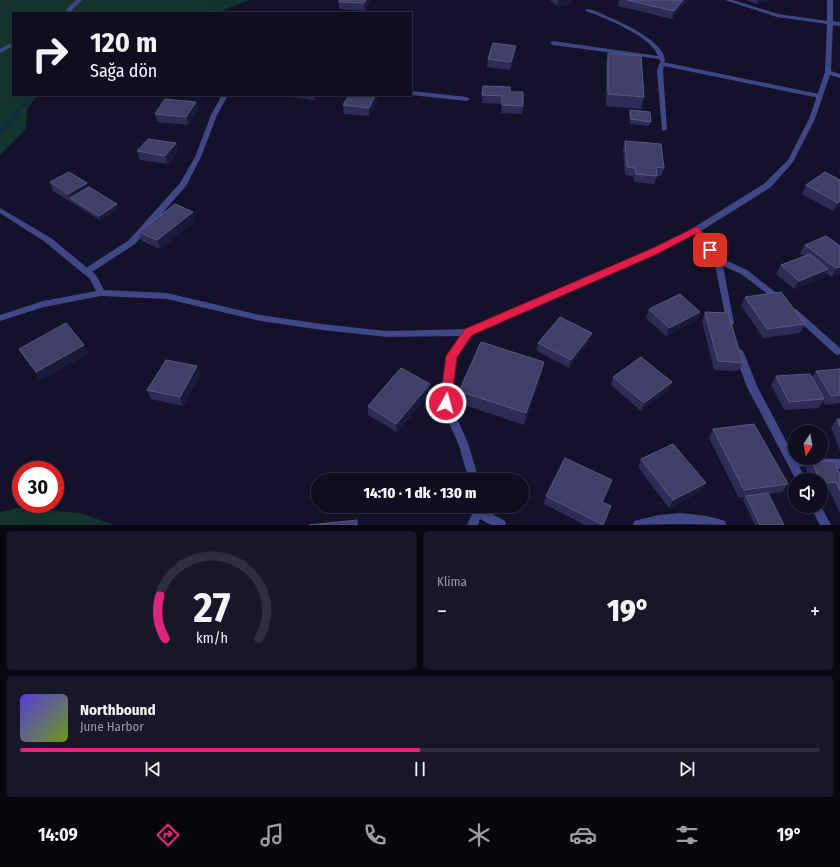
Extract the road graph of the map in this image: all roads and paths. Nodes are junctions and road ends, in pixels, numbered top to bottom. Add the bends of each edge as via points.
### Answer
1 (79, 0) edge
2 (728, 0) edge
3 (830, 0) edge
4 (588, 10) dead end
5 (67, 12) edge
6 (830, 24) junction
7 (840, 24) edge
8 (553, 42) dead end
9 (12, 45) edge
10 (0, 51) edge
11 (662, 61) junction
12 (828, 72) junction
13 (840, 76) edge
14 (412, 93) edge
15 (224, 96) edge
16 (818, 96) junction
17 (467, 99) dead end
18 (664, 129) dead end
19 (0, 210) edge
20 (696, 230) junction
21 (718, 260) junction
22 (86, 272) junction
23 (101, 293) junction
24 (0, 318) edge
25 (468, 332) junction
26 (837, 351) dead end
27 (788, 456) edge
28 (828, 463) edge
29 (840, 464) edge
30 (472, 473) edge
31 (476, 513) edge
32 (483, 513) edge
33 (819, 513) edge
34 (472, 525) edge
35 (501, 525) edge
36 (638, 525) edge
37 (721, 525) edge
38 (826, 525) edge

1 - 5 street
2 - 6 street via 777,15
3 - 6 street
4 - 11 street via 634,31 654,46
6 - 7 street
6 - 12 street
8 - 11 street
9 - 10 street
11 - 16 street
11 - 18 street via 660,71
12 - 13 street
12 - 16 street
14 - 17 street
15 - 22 street via 214,115 198,158 182,184 132,242
16 - 20 street via 812,119 791,161 768,185
19 - 22 street via 48,240
20 - 21 street
20 - 25 street via 654,252
21 - 26 street via 744,272 777,297
21 - 27 street via 733,337 752,387
22 - 23 street via 93,278
23 - 24 street via 43,304
23 - 25 street via 167,296 260,318 387,334
25 - 30 street via 452,356 446,403 463,443
28 - 29 street
31 - 34 street
32 - 35 street
33 - 38 street
36 - 37 street via 653,520 690,518

